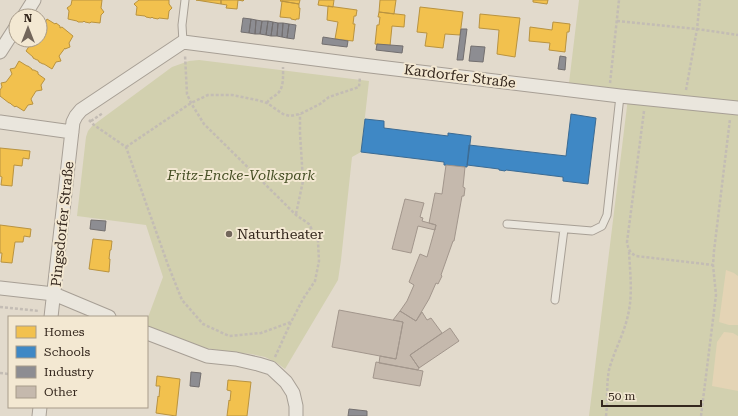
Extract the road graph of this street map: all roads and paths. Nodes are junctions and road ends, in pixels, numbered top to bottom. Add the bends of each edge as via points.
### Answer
1 (185, 0) edge
2 (619, 0) edge
3 (700, 0) edge
4 (617, 21) junction
5 (697, 29) junction
6 (738, 35) edge
7 (8, 40) edge
8 (182, 42) junction
9 (0, 52) edge
10 (185, 57) junction
11 (189, 57) dead end
12 (180, 58) dead end
13 (289, 67) dead end
14 (353, 75) dead end
15 (616, 99) junction
16 (684, 102) junction
17 (191, 103) junction
18 (267, 103) junction
19 (735, 107) edge
20 (81, 110) junction
21 (103, 112) dead end
22 (300, 114) junction
23 (730, 120) junction
24 (91, 121) junction
25 (734, 121) dead end
26 (0, 122) edge
27 (72, 132) junction
28 (126, 147) junction
29 (296, 215) junction
30 (507, 224) dead end
31 (564, 229) junction
32 (629, 251) junction
33 (714, 265) junction
34 (0, 288) edge
35 (54, 294) junction
36 (555, 300) dead end
37 (0, 307) edge
38 (52, 315) edge
39 (107, 316) edge
40 (290, 322) junction
41 (148, 333) edge
42 (271, 368) junction
43 (296, 416) edge
44 (606, 416) edge
45 (701, 416) edge

1 - 8 lane
2 - 4 path
3 - 5 path
4 - 5 path
4 - 15 path
5 - 6 path
5 - 16 path
7 - 9 street
8 - 10 path
8 - 15 street, Kardorfer Straße
8 - 20 street
10 - 11 path
10 - 12 path
10 - 17 path via 187,94
13 - 18 path via 283,67 279,92
14 - 22 path via 360,76 359,87 329,97
15 - 16 street, Kardorfer Straße
15 - 31 lane via 607,215 602,226 592,231
15 - 32 path via 644,111 627,242
16 - 19 street, Kardorfer Straße
17 - 18 path via 208,95 232,95
17 - 28 path
17 - 29 path via 204,124
18 - 22 path via 283,114
19 - 23 path
20 - 24 path
20 - 27 street via 73,122
21 - 24 path
22 - 29 path via 303,181
23 - 25 path
23 - 33 path
24 - 28 path
26 - 27 street
27 - 35 street, Pingsdorfer Straße
28 - 40 path via 182,300 203,324 228,336 261,333
29 - 40 path via 309,224 318,241 319,261 315,280
30 - 31 lane
31 - 36 lane
32 - 33 path via 636,256
32 - 44 path via 631,304 610,368
33 - 45 path via 716,295
34 - 35 street
35 - 38 street, Pingsdorfer Straße
35 - 39 street
37 - 38 path
40 - 42 path
41 - 42 street via 207,356 236,359
42 - 43 street via 286,382 293,393

